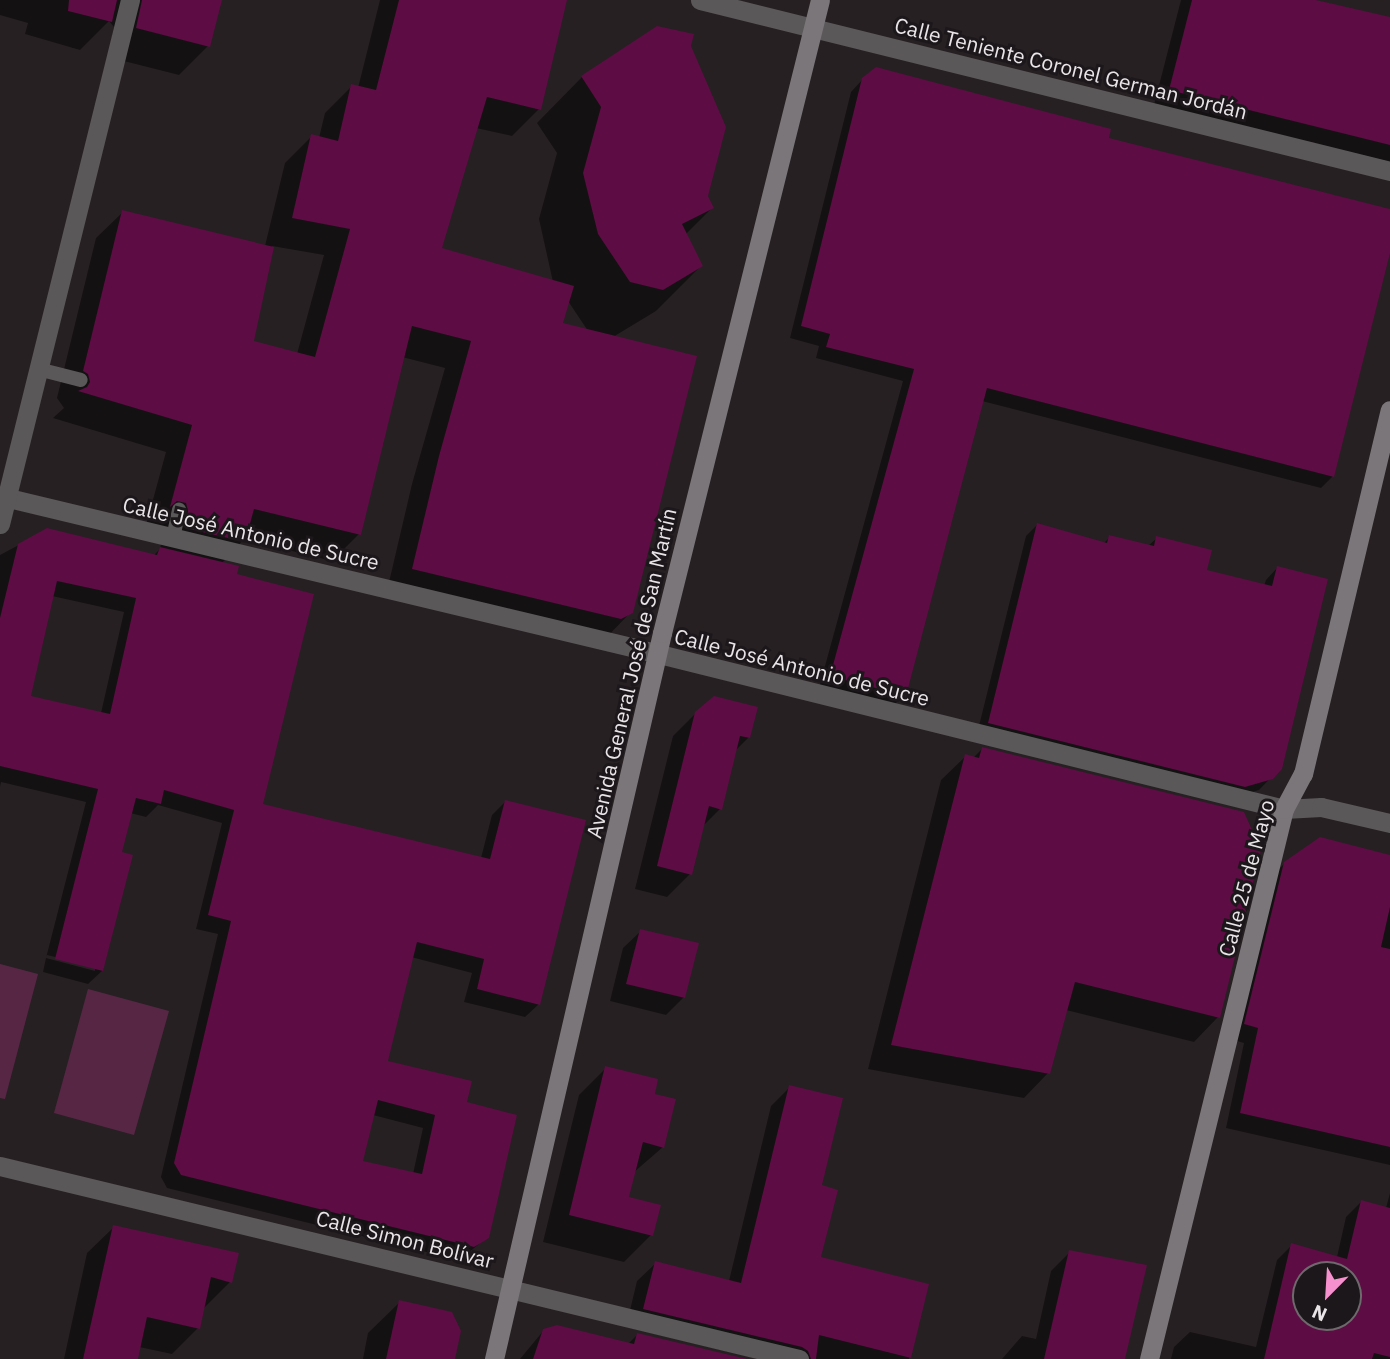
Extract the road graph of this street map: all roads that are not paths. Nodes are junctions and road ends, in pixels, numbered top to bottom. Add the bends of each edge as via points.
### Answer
1 (130, 0) edge
2 (700, 0) edge
3 (821, 0) edge
4 (813, 28) junction
5 (1390, 171) edge
6 (38, 369) junction
7 (81, 380) dead end
8 (1390, 410) edge
9 (3, 497) edge
10 (179, 510) dead end
11 (0, 524) edge
12 (173, 538) junction
13 (657, 654) junction
14 (1284, 809) junction
15 (1390, 823) edge
16 (0, 1166) edge
17 (510, 1289) junction
18 (494, 1359) edge
19 (799, 1359) edge
20 (1149, 1359) edge

1 - 6 street
2 - 4 street, Calle Teniente Coronel German Jordán
3 - 4 main road, Avenida General José de San Martín
4 - 5 street, Calle Teniente Coronel German Jordán
4 - 13 main road, Avenida General José de San Martín
6 - 7 lane
6 - 9 street
8 - 14 main road, Calle 25 de Mayo via 1303,774
9 - 11 street
9 - 12 street, Calle José Antonio de Sucre
10 - 12 lane
12 - 13 street, Calle José Antonio de Sucre
13 - 14 street, Calle José Antonio de Sucre
13 - 17 main road, Avenida General José de San Martín
14 - 15 street, Calle José Antonio de Sucre via 1321,807
14 - 20 main road, Calle 25 de Mayo
16 - 17 street, Calle Simon Bolívar
17 - 18 main road, Avenida General José de San Martín
17 - 19 street, Calle Simon Bolívar

